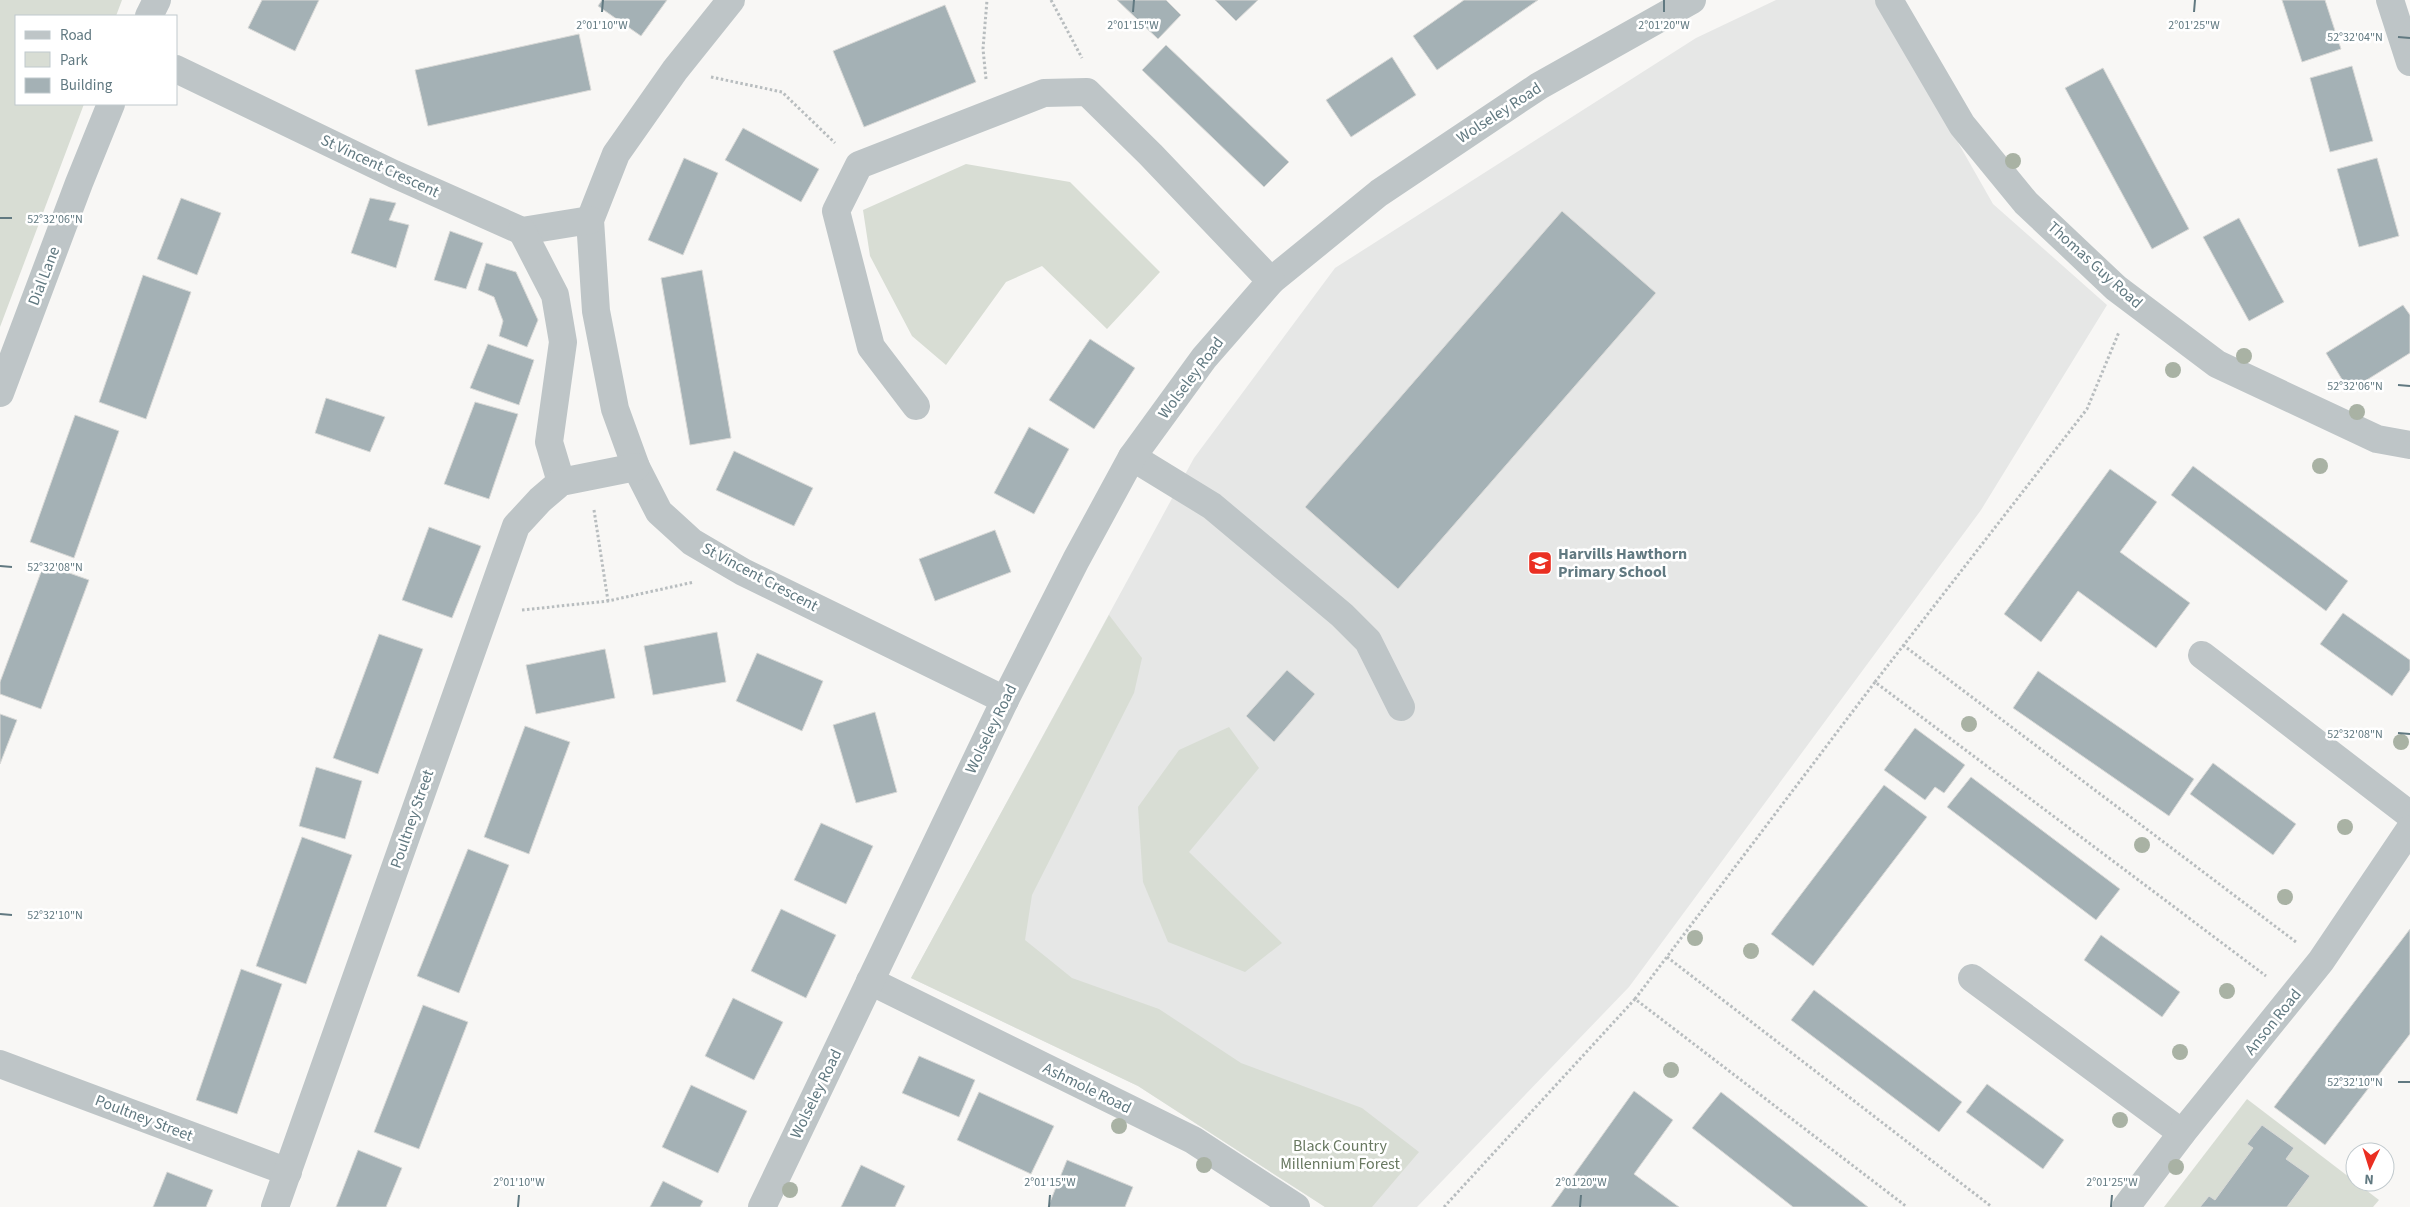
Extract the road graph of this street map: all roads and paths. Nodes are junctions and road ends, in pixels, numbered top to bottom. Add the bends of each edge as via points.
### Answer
1 (157, 0) edge
2 (731, 0) edge
3 (987, 0) edge
4 (1889, 0) edge
5 (2390, 0) edge
6 (1681, 3) edge
7 (150, 15) edge
8 (2410, 62) edge
9 (178, 70) edge
10 (675, 70) junction
11 (111, 105) edge
12 (989, 115) junction
13 (859, 166) junction
14 (590, 220) junction
15 (522, 231) junction
16 (1270, 281) junction
17 (2132, 300) junction
18 (0, 393) edge
19 (916, 406) dead end
20 (2410, 445) edge
21 (1132, 457) junction
22 (636, 467) junction
23 (589, 476) junction
24 (561, 482) junction
25 (743, 572) junction
26 (608, 601) junction
27 (486, 613) junction
28 (1903, 645) junction
29 (2202, 655) dead end
30 (1874, 682) junction
31 (1005, 700) junction
32 (1401, 707) dead end
33 (2410, 815) edge
34 (2410, 829) edge
35 (1666, 957) junction
36 (2321, 961) junction
37 (1972, 978) dead end
38 (870, 981) junction
39 (2294, 996) junction
40 (1635, 999) junction
41 (0, 1064) edge
42 (2182, 1134) junction
43 (288, 1172) junction
44 (275, 1207) edge
45 (762, 1207) edge
46 (1296, 1207) edge
47 (1444, 1207) edge
48 (1907, 1207) edge
49 (1992, 1207) edge
50 (2126, 1207) edge

1 - 7 street
2 - 10 street, St Vincent Crescent
3 - 12 path via 983,49
4 - 17 street, Thomas Guy Road via 1962,125 2026,203
5 - 8 street
6 - 16 street, Wolseley Road via 1539,86 1379,193
9 - 15 street, St Vincent Crescent via 394,174
10 - 13 path via 782,92
10 - 14 street, St Vincent Crescent via 616,154
11 - 18 street, Dial Lane
12 - 13 street
12 - 16 street via 1044,93 1087,92 1151,154
13 - 19 street via 836,212 871,347
14 - 15 street
14 - 22 street, St Vincent Crescent via 596,311 615,409
15 - 24 street via 554,295 563,342 549,442
16 - 21 street, Wolseley Road via 1204,358
17 - 20 street, Thomas Guy Road via 2217,364 2377,439
17 - 28 path via 2087,409
21 - 31 street, Wolseley Road
21 - 32 street via 1212,506 1342,615 1368,641
22 - 23 street, Poultney Street
22 - 25 street, St Vincent Crescent via 659,512 692,542
23 - 24 street, Poultney Street
23 - 26 path
24 - 27 street, Poultney Street via 516,526
25 - 26 path
25 - 31 street, St Vincent Crescent
26 - 27 path
27 - 43 street, Poultney Street
28 - 30 path
28 - 36 path
29 - 33 street
30 - 35 path
30 - 39 path
31 - 38 street, Wolseley Road
34 - 36 street, Anson Road
35 - 40 path
35 - 49 path
36 - 39 street, Anson Road
37 - 42 street
38 - 45 street, Wolseley Road
38 - 46 street, Ashmole Road via 1193,1140
39 - 42 street, Anson Road
40 - 47 path
40 - 48 path
41 - 43 street, Poultney Street
42 - 50 street, Anson Road
43 - 44 street, Poultney Street

